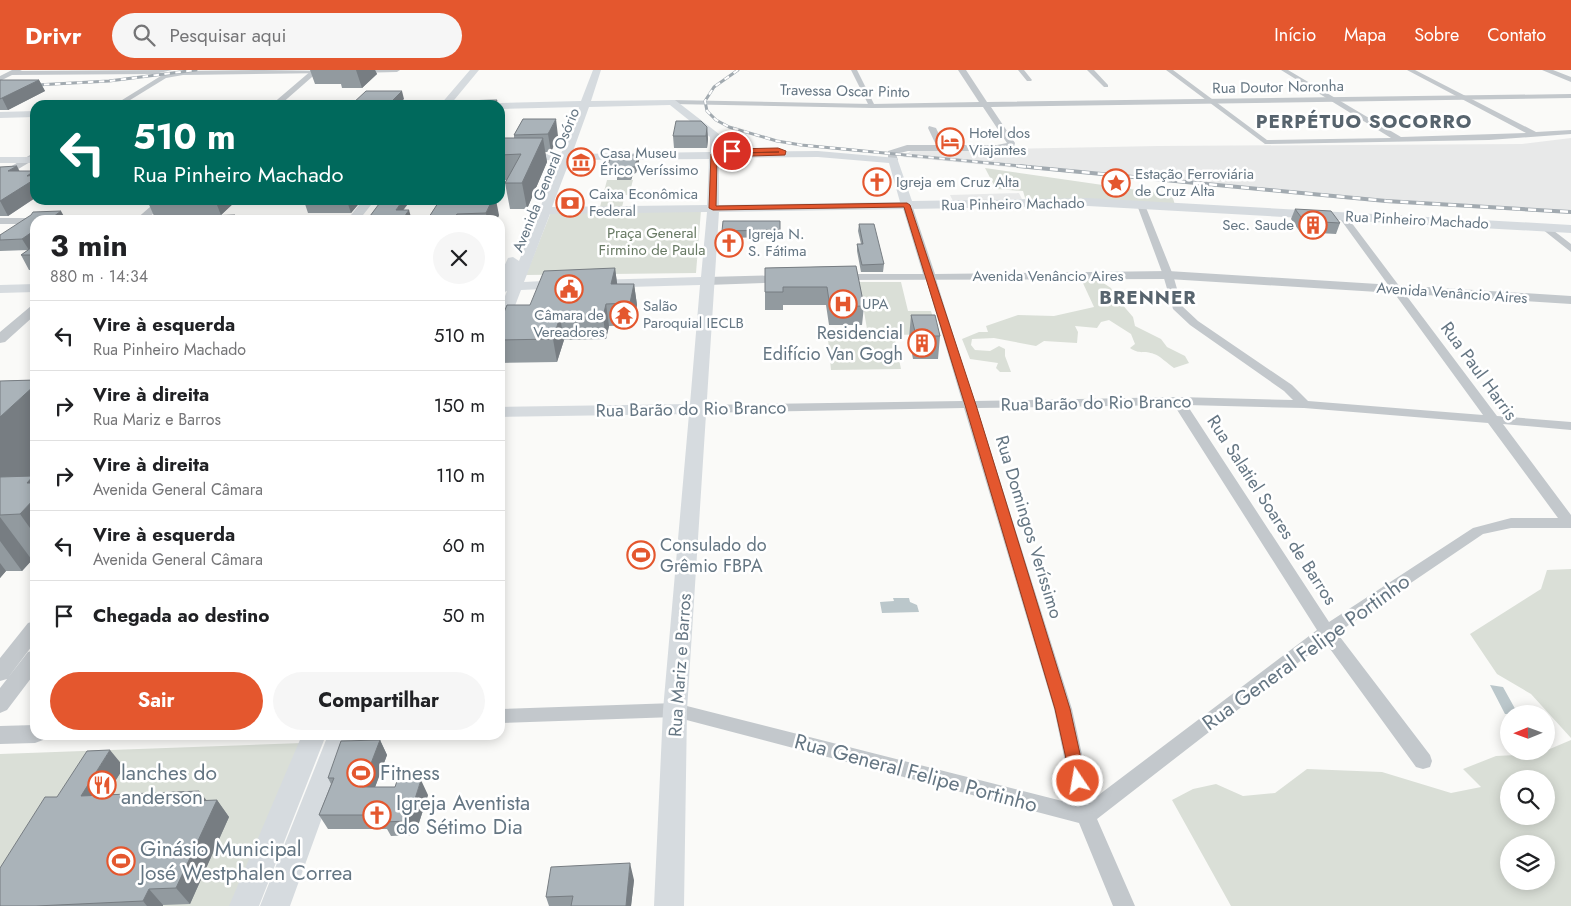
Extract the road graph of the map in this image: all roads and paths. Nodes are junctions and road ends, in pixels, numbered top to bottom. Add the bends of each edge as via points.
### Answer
1 (397, 70) edge
2 (475, 70) edge
3 (482, 70) edge
4 (590, 70) edge
5 (597, 70) edge
6 (854, 70) edge
7 (962, 70) edge
8 (1021, 70) edge
9 (1090, 70) edge
10 (1169, 70) edge
11 (1284, 70) edge
12 (1410, 70) edge
13 (1546, 70) edge
14 (315, 71) edge
15 (333, 71) edge
16 (351, 71) edge
17 (15, 72) edge
18 (167, 72) edge
19 (0, 74) edge
20 (0, 79) edge
21 (1029, 80) dead end
22 (1571, 80) edge
23 (1106, 86) dead end
24 (1571, 96) edge
25 (1463, 98) junction
26 (125, 100) edge
27 (281, 100) edge
28 (449, 100) edge
29 (460, 100) edge
30 (1332, 100) junction
31 (672, 102) junction
32 (1210, 102) junction
33 (581, 104) junction
34 (986, 105) junction
35 (505, 106) edge
36 (872, 106) junction
37 (30, 114) edge
38 (0, 115) edge
39 (932, 128) dead end
40 (1571, 132) edge
41 (1535, 136) junction
42 (1400, 140) junction
43 (942, 147) junction
44 (997, 148) junction
45 (714, 153) junction
46 (505, 154) edge
47 (561, 155) junction
48 (896, 156) junction
49 (505, 158) edge
50 (0, 160) edge
51 (30, 161) edge
52 (0, 166) edge
53 (0, 177) edge
54 (158, 205) edge
55 (365, 205) edge
56 (907, 205) junction
57 (1141, 205) junction
58 (713, 208) junction
59 (544, 211) junction
60 (146, 215) edge
61 (357, 215) edge
62 (1342, 216) junction
63 (0, 221) edge
64 (30, 221) edge
65 (1545, 227) junction
66 (1571, 229) edge
67 (1571, 249) edge
68 (1168, 275) junction
69 (930, 276) junction
70 (823, 278) edge
71 (804, 279) edge
72 (707, 281) junction
73 (508, 285) edge
74 (30, 289) edge
75 (1397, 289) junction
76 (6, 291) edge
77 (30, 293) edge
78 (1571, 300) edge
79 (505, 301) edge
80 (30, 313) edge
81 (0, 339) edge
82 (1178, 401) junction
83 (1304, 404) junction
84 (970, 405) junction
85 (699, 409) junction
86 (505, 412) edge
87 (1494, 419) junction
88 (1571, 426) edge
89 (1570, 523) edge
90 (1327, 632) junction
91 (30, 634) edge
92 (30, 665) edge
93 (0, 673) edge
94 (0, 704) edge
95 (675, 710) junction
96 (505, 716) edge
97 (30, 734) edge
98 (0, 736) edge
99 (312, 740) edge
100 (338, 740) edge
101 (1423, 761) dead end
102 (1086, 816) junction
103 (244, 906) edge
104 (275, 906) edge
105 (669, 906) edge
106 (1124, 906) edge

1 - 16 street
2 - 28 main road
3 - 29 main road
4 - 33 main road, Avenida General Osório
5 - 33 main road, Avenida General Osório
6 - 36 street
7 - 34 street
8 - 21 street
9 - 23 street
10 - 32 street
11 - 30 street
12 - 25 street
13 - 22 street
14 - 15 street
14 - 18 street
14 - 27 street
17 - 18 street
17 - 19 street
17 - 20 street
18 - 26 street
24 - 25 street, Rua Doutor Noronha
25 - 30 street, Rua Doutor Noronha
25 - 41 street
30 - 32 street, Rua Doutor Noronha
30 - 42 street
31 - 33 main road
31 - 36 street, Travessa Oscar Pinto
31 - 45 main road, Rua Mariz e Barros via 715,136
32 - 34 street, Rua Doutor Noronha
32 - 42 street via 1265,142
33 - 35 main road
33 - 47 main road, Avenida General Osório
34 - 36 street, Travessa Oscar Pinto
34 - 44 street via 1009,145
37 - 38 main road
39 - 43 street
40 - 41 street
41 - 42 street
43 - 44 street
43 - 48 street via 907,148
44 - 48 street
45 - 47 main road
45 - 48 main road
45 - 58 main road, Rua Mariz e Barros
46 - 47 main road
47 - 49 main road
47 - 59 main road, Avenida General Osório
47 - 73 main road, Avenida General Osório via 535,211
48 - 56 main road, Rua Domingos Veríssimo
50 - 51 main road
51 - 52 main road
51 - 53 street
54 - 60 street
55 - 61 main road
56 - 57 main road, Rua Pinheiro Machado via 1088,202
56 - 58 main road, Rua Pinheiro Machado
56 - 69 street, Rua Domingos Veríssimo
57 - 62 main road, Rua Pinheiro Machado
57 - 68 street
58 - 59 main road, Rua Pinheiro Machado
58 - 72 main road, Rua Mariz e Barros
59 - 73 main road, Avenida General Osório
62 - 65 main road, Rua Pinheiro Machado
62 - 75 street, Rua Paul Harris
63 - 64 street
65 - 66 main road, Rua Pinheiro Machado
65 - 67 street
68 - 69 street, Avenida Venâncio Aires
68 - 75 street, Avenida Venâncio Aires
68 - 83 street via 1177,307 1194,323 1288,388
69 - 70 street, Avenida Venâncio Aires
69 - 84 street, Rua Domingos Veríssimo
71 - 72 street
72 - 73 main road
72 - 85 main road, Rua Mariz e Barros
73 - 79 main road, Avenida General Osório
74 - 76 main road
75 - 78 street, Avenida Venâncio Aires
75 - 87 street, Rua Paul Harris
76 - 77 main road
80 - 81 street
82 - 83 street, Rua Barão do Rio Branco
82 - 84 street, Rua Barão do Rio Branco
82 - 90 street, Rua Salatiel Soares de Barros
83 - 87 street, Rua Barão do Rio Branco
84 - 85 street, Rua Barão do Rio Branco
84 - 102 street, Rua Domingos Veríssimo via 1063,709
85 - 86 main road, Rua Barão do Rio Branco
85 - 95 main road, Rua Mariz e Barros
87 - 88 street, Rua Barão do Rio Branco
87 - 89 street, Rua Paul Harris
89 - 90 street, Rua General Felipe Portinho via 1488,526
90 - 101 street, Rua Salatiel Soares de Barros
90 - 102 street, Rua General Felipe Portinho
91 - 93 street
92 - 94 street
95 - 96 street, Rua General Felipe Portinho
95 - 102 street, Rua General Felipe Portinho
95 - 105 main road, Rua Mariz e Barros
97 - 98 street
99 - 103 main road
100 - 104 main road
102 - 106 street, Rua Domingos Veríssimo

